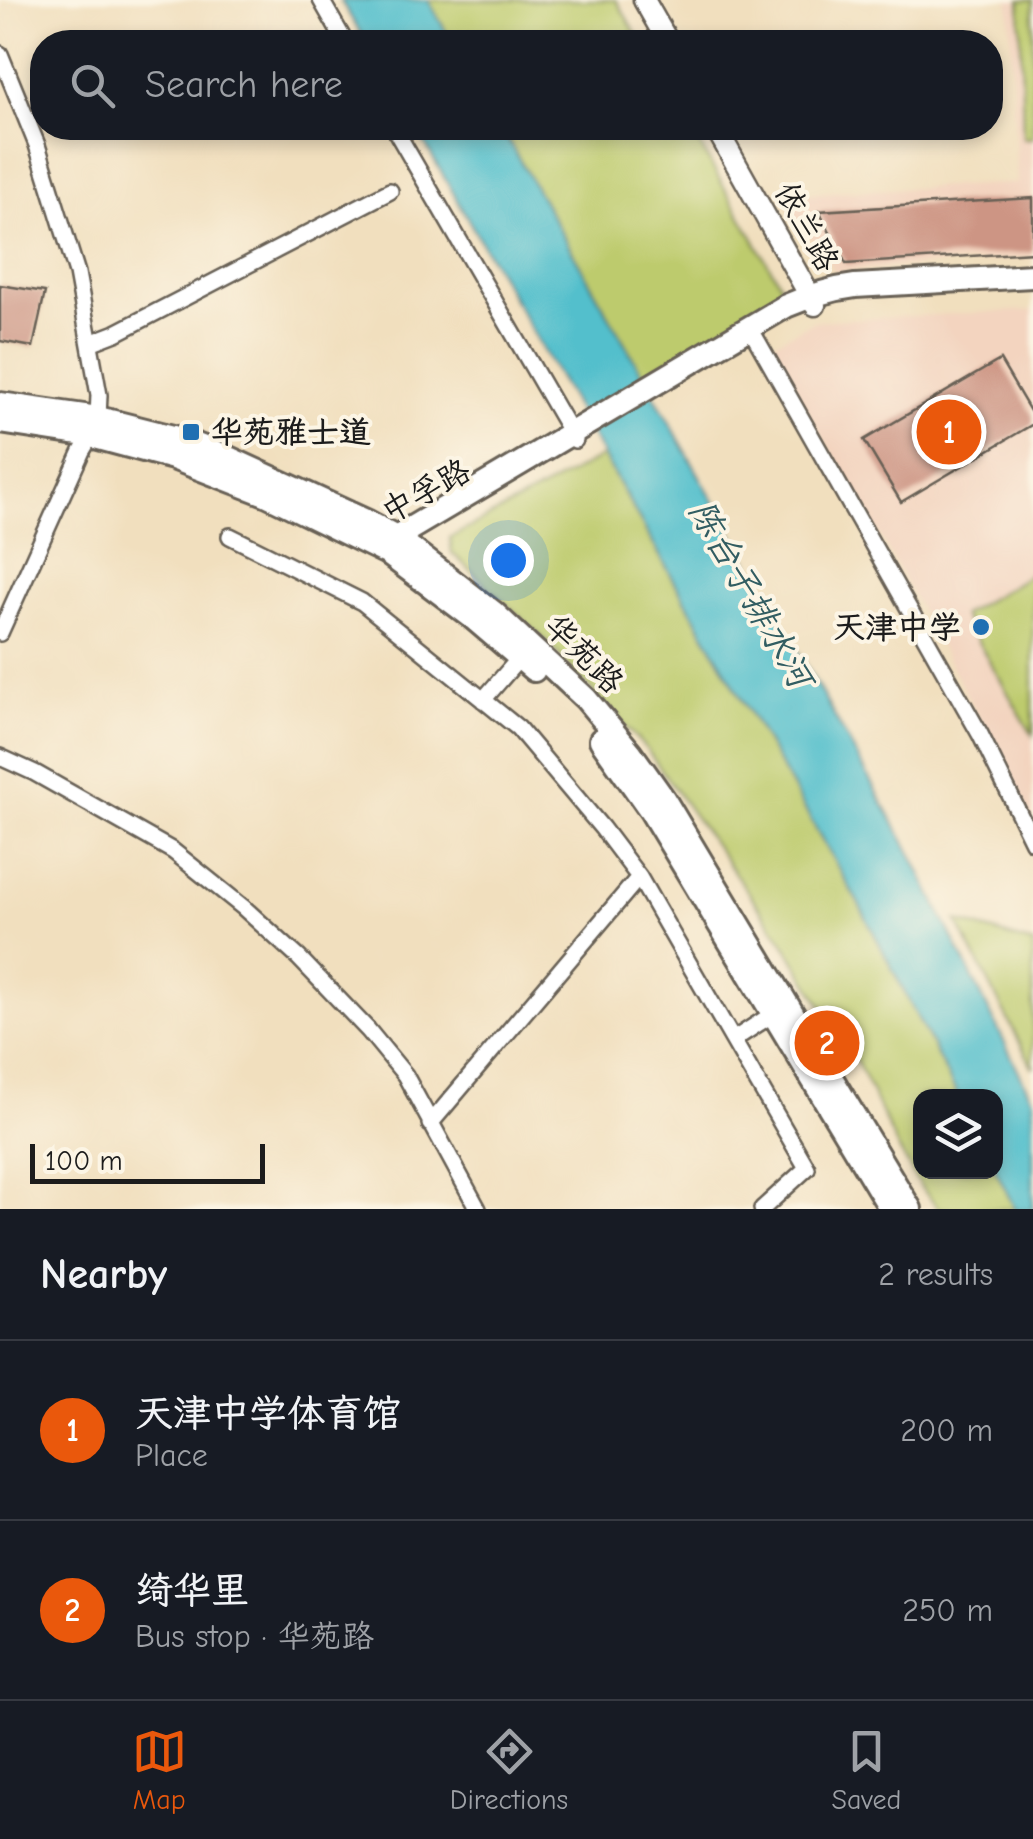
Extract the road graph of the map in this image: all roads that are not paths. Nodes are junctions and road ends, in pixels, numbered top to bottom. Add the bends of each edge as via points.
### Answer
1 (321, 0) edge
2 (644, 0) edge
3 (338, 30) edge
4 (661, 30) edge
5 (0, 54) edge
6 (30, 128) edge
7 (35, 140) edge
8 (401, 140) edge
9 (723, 140) edge
10 (390, 191) dead end
11 (1033, 276) edge
12 (1033, 285) edge
13 (813, 300) junction
14 (752, 332) junction
15 (90, 342) junction
16 (0, 404) edge
17 (0, 422) edge
18 (95, 427) junction
19 (576, 436) junction
20 (230, 536) dead end
21 (405, 538) junction
22 (0, 633) edge
23 (525, 652) junction
24 (484, 700) junction
25 (0, 758) edge
26 (1033, 842) edge
27 (640, 877) junction
28 (780, 1010) junction
29 (733, 1040) junction
30 (430, 1124) junction
31 (478, 1209) edge
32 (762, 1209) edge
33 (891, 1209) edge
34 (910, 1209) edge

1 - 3 street
2 - 4 street
5 - 6 street
7 - 15 street via 78,273
8 - 19 street
9 - 13 street, 依兰路
10 - 15 street
11 - 13 main road via 832,288
12 - 13 main road
13 - 14 main road
14 - 19 main road, 中孚路
14 - 26 street via 980,734
15 - 18 street via 99,395
16 - 18 main road, 华苑路
17 - 18 main road, 华苑路
18 - 21 main road, 华苑路 via 160,432 222,455 362,529
18 - 22 street
19 - 21 main road, 中孚路
20 - 24 street via 362,602
21 - 23 main road, 华苑路 via 494,613
21 - 23 main road, 华苑路 via 428,583
23 - 24 street
23 - 28 main road, 华苑路 via 616,758
24 - 27 street via 518,728
25 - 30 street via 173,851 238,902 368,1030 405,1075
27 - 29 street
27 - 30 street
28 - 29 street
28 - 33 main road, 华苑路
28 - 34 main road, 华苑路
29 - 32 street via 808,1168
30 - 31 street

